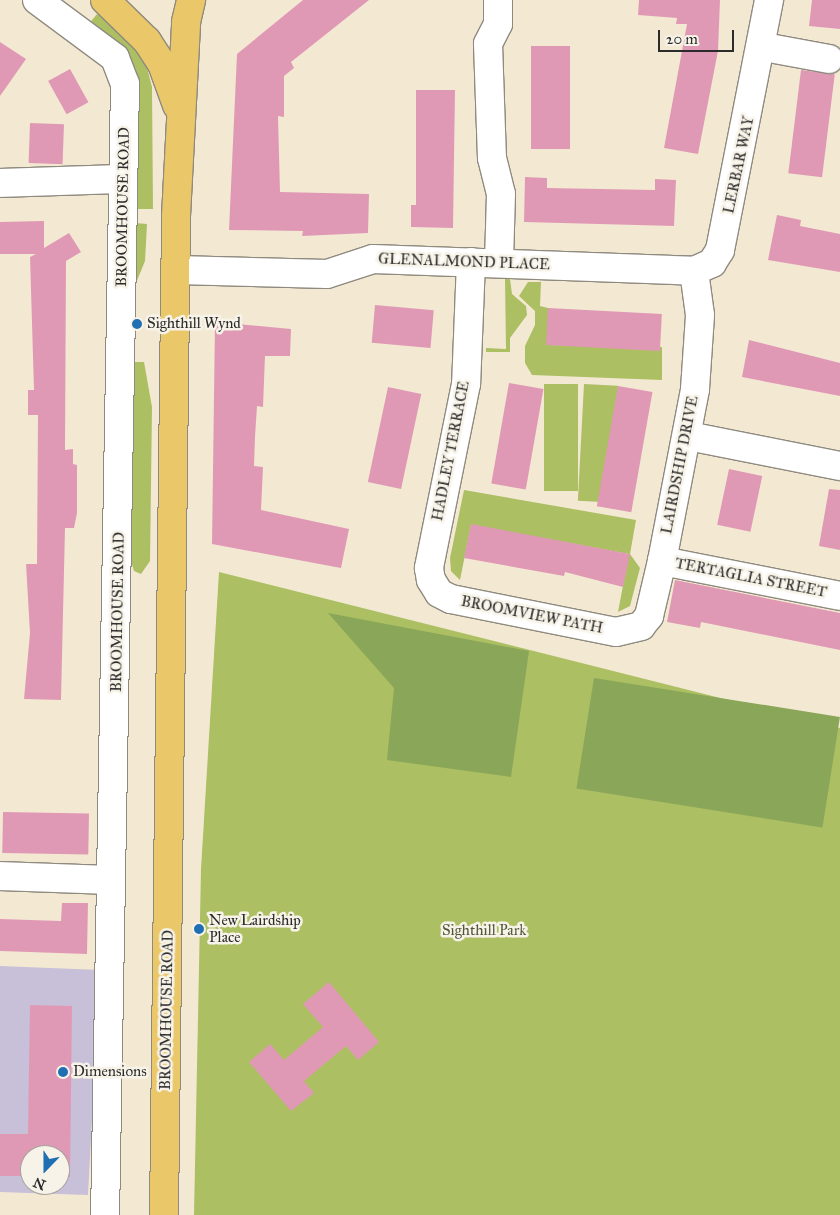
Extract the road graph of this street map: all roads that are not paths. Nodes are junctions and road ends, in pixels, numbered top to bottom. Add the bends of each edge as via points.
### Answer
1 (37, 0) edge
2 (105, 0) edge
3 (191, 0) edge
4 (498, 0) edge
5 (770, 0) edge
6 (764, 47) junction
7 (829, 59) dead end
8 (180, 116) junction
9 (122, 179) junction
10 (0, 182) edge
11 (470, 262) junction
12 (499, 263) junction
13 (177, 270) junction
14 (694, 271) junction
15 (688, 436) junction
16 (840, 466) edge
17 (662, 561) junction
18 (431, 580) joint
19 (840, 596) edge
20 (641, 626) joint
21 (0, 876) edge
22 (110, 880) junction
23 (105, 1215) edge
24 (164, 1215) edge

1 - 9 street, BROOMHOUSE ROAD via 123,69
2 - 8 main road, BROOMHOUSE ROAD via 147,41 162,64
3 - 8 main road, BROOMHOUSE ROAD
4 - 12 street via 498,24 488,44 492,158 501,194
5 - 6 street, LERBAR WAY
6 - 7 street
6 - 14 street, LERBAR WAY via 720,250 712,263
8 - 13 main road, BROOMHOUSE ROAD
9 - 10 street
9 - 22 street, BROOMHOUSE ROAD via 119,600
11 - 12 street, GLENALMOND PLACE
11 - 13 street, GLENALMOND PLACE via 373,259 327,274
11 - 18 street, HADLEY TERRACE via 466,384 429,568
12 - 14 street, GLENALMOND PLACE
13 - 24 main road, BROOMHOUSE ROAD
14 - 15 street, LAIRDSHIP DRIVE via 700,315
15 - 16 street
15 - 17 street, LAIRDSHIP DRIVE
17 - 19 street, TERTAGLIA STREET
17 - 20 street, LAIRDSHIP DRIVE via 649,616
18 - 20 street, BROOMVIEW PATH via 438,593 451,599 616,632
21 - 22 street
22 - 23 street, BROOMHOUSE ROAD

